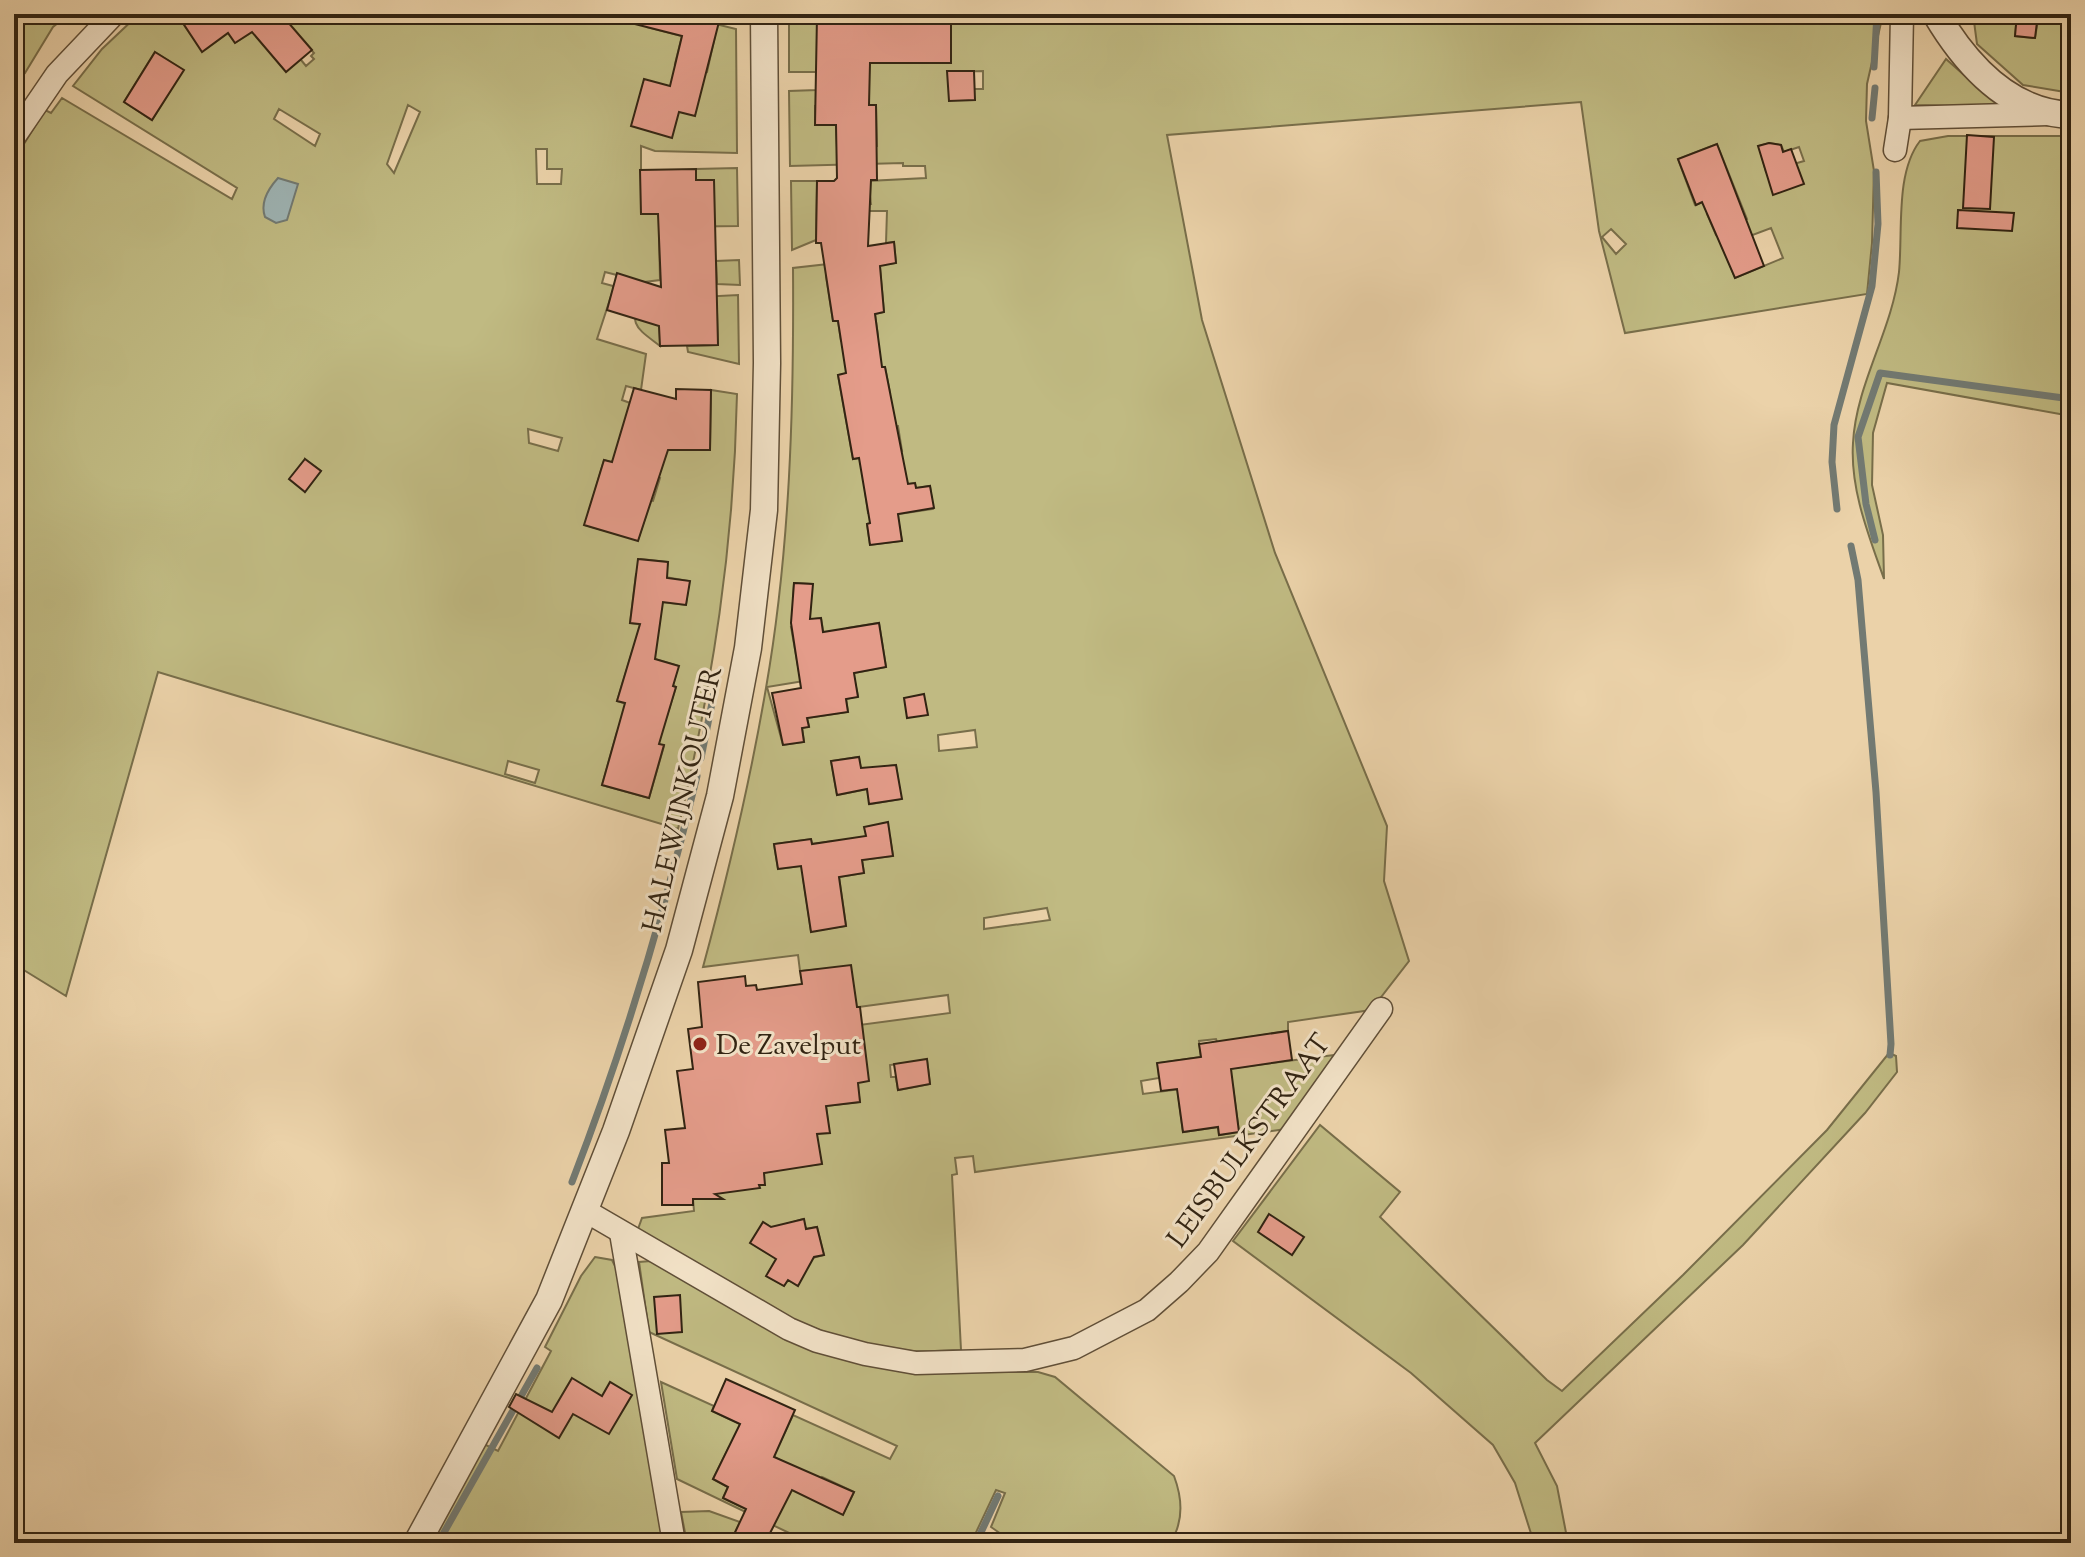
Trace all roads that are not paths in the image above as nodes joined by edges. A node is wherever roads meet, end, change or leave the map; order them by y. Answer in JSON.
{"nodes":[{"id":1,"x":114,"y":14,"type":"edge"},
{"id":2,"x":764,"y":14,"type":"edge"},
{"id":3,"x":1902,"y":14,"type":"edge"},
{"id":4,"x":1936,"y":14,"type":"edge"},
{"id":5,"x":2062,"y":115,"type":"edge"},
{"id":6,"x":1900,"y":118,"type":"junction"},
{"id":7,"x":14,"y":137,"type":"edge"},
{"id":8,"x":1895,"y":150,"type":"dead end"},
{"id":9,"x":1381,"y":1009,"type":"dead end"},
{"id":10,"x":584,"y":1210,"type":"junction"},
{"id":11,"x":621,"y":1233,"type":"junction"},
{"id":12,"x":417,"y":1543,"type":"edge"},
{"id":13,"x":674,"y":1543,"type":"edge"}],
"edges":[{"from":1,"to":7,"type":"street"},
{"from":2,"to":10,"type":"street","name":"HALEWIJNKOUTER"},
{"from":3,"to":6,"type":"street"},
{"from":4,"to":5,"type":"street"},
{"from":5,"to":6,"type":"street"},
{"from":6,"to":8,"type":"street"},
{"from":9,"to":11,"type":"street","name":"LEISBULKSTRAAT"},
{"from":10,"to":11,"type":"street","name":"LEISBULKSTRAAT"},
{"from":10,"to":12,"type":"street","name":"HALEWIJNKOUTER"},
{"from":11,"to":13,"type":"street"}]}
